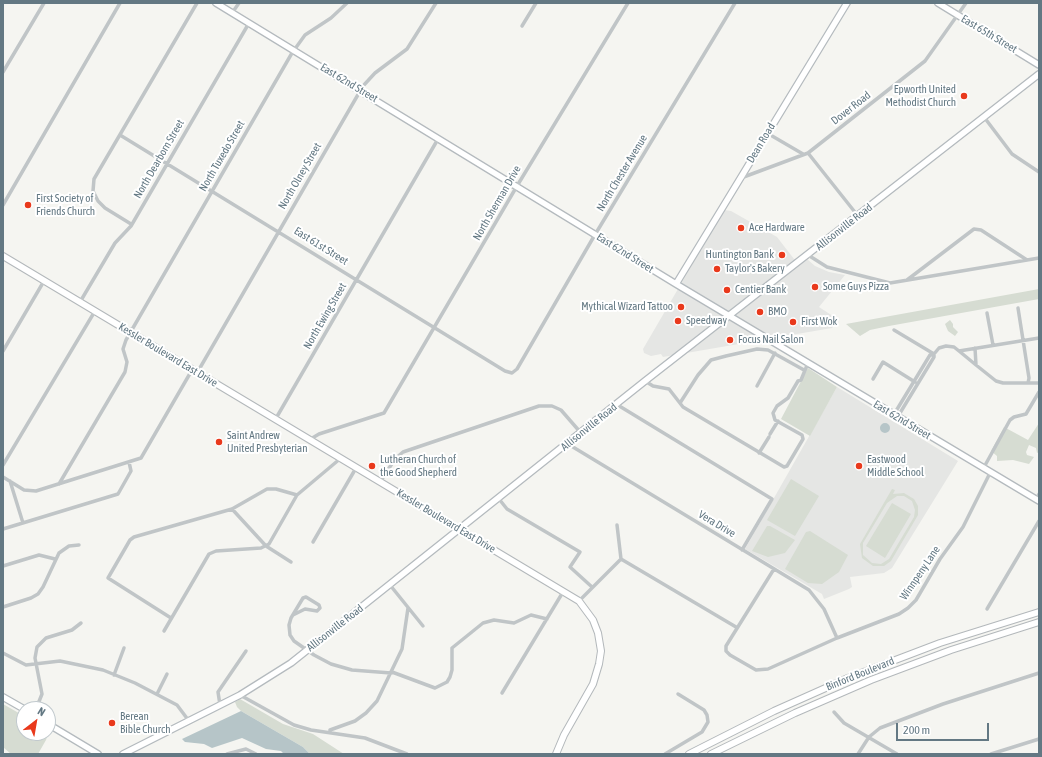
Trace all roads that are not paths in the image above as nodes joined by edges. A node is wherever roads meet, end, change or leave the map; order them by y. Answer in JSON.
{"nodes":[{"id":1,"x":44,"y":3,"type":"edge"},
{"id":2,"x":120,"y":3,"type":"edge"},
{"id":3,"x":197,"y":3,"type":"edge"},
{"id":4,"x":216,"y":3,"type":"edge"},
{"id":5,"x":239,"y":3,"type":"edge"},
{"id":6,"x":347,"y":3,"type":"edge"},
{"id":7,"x":436,"y":3,"type":"edge"},
{"id":8,"x":536,"y":3,"type":"edge"},
{"id":9,"x":628,"y":3,"type":"edge"},
{"id":10,"x":735,"y":3,"type":"edge"},
{"id":11,"x":847,"y":3,"type":"edge"},
{"id":12,"x":938,"y":3,"type":"edge"},
{"id":13,"x":966,"y":3,"type":"edge"},
{"id":14,"x":232,"y":13,"type":"junction"},
{"id":15,"x":957,"y":15,"type":"junction"},
{"id":16,"x":249,"y":23,"type":"junction"},
{"id":17,"x":522,"y":26,"type":"dead end"},
{"id":18,"x":294,"y":50,"type":"junction"},
{"id":19,"x":1039,"y":65,"type":"edge"},
{"id":20,"x":3,"y":72,"type":"edge"},
{"id":21,"x":1039,"y":74,"type":"edge"},
{"id":22,"x":361,"y":90,"type":"junction"},
{"id":23,"x":984,"y":117,"type":"junction"},
{"id":24,"x":767,"y":133,"type":"junction"},
{"id":25,"x":120,"y":135,"type":"junction"},
{"id":26,"x":439,"y":138,"type":"junction"},
{"id":27,"x":808,"y":153,"type":"junction"},
{"id":28,"x":803,"y":154,"type":"junction"},
{"id":29,"x":167,"y":163,"type":"junction"},
{"id":30,"x":1039,"y":172,"type":"edge"},
{"id":31,"x":740,"y":178,"type":"junction"},
{"id":32,"x":517,"y":186,"type":"junction"},
{"id":33,"x":212,"y":192,"type":"junction"},
{"id":34,"x":3,"y":205,"type":"edge"},
{"id":35,"x":858,"y":216,"type":"junction"},
{"id":36,"x":131,"y":224,"type":"junction"},
{"id":37,"x":279,"y":231,"type":"junction"},
{"id":38,"x":595,"y":234,"type":"junction"},
{"id":39,"x":808,"y":255,"type":"junction"},
{"id":40,"x":3,"y":256,"type":"edge"},
{"id":41,"x":1039,"y":258,"type":"edge"},
{"id":42,"x":1027,"y":260,"type":"junction"},
{"id":43,"x":357,"y":279,"type":"junction"},
{"id":44,"x":44,"y":281,"type":"junction"},
{"id":45,"x":906,"y":281,"type":"junction"},
{"id":46,"x":676,"y":284,"type":"junction"},
{"id":47,"x":80,"y":302,"type":"junction"},
{"id":48,"x":1018,"y":308,"type":"dead end"},
{"id":49,"x":95,"y":311,"type":"junction"},
{"id":50,"x":987,"y":314,"type":"dead end"},
{"id":51,"x":729,"y":315,"type":"junction"},
{"id":52,"x":435,"y":327,"type":"junction"},
{"id":53,"x":894,"y":330,"type":"dead end"},
{"id":54,"x":130,"y":333,"type":"junction"},
{"id":55,"x":1039,"y":338,"type":"edge"},
{"id":56,"x":1023,"y":340,"type":"junction"},
{"id":57,"x":993,"y":345,"type":"junction"},
{"id":58,"x":975,"y":348,"type":"junction"},
{"id":59,"x":3,"y":351,"type":"edge"},
{"id":60,"x":959,"y":351,"type":"junction"},
{"id":61,"x":775,"y":353,"type":"junction"},
{"id":62,"x":934,"y":354,"type":"junction"},
{"id":63,"x":808,"y":363,"type":"junction"},
{"id":64,"x":976,"y":365,"type":"junction"},
{"id":65,"x":804,"y":370,"type":"junction"},
{"id":66,"x":195,"y":371,"type":"junction"},
{"id":67,"x":512,"y":373,"type":"joint"},
{"id":68,"x":873,"y":379,"type":"dead end"},
{"id":69,"x":645,"y":381,"type":"junction"},
{"id":70,"x":916,"y":382,"type":"junction"},
{"id":71,"x":1028,"y":383,"type":"junction"},
{"id":72,"x":1039,"y":383,"type":"edge"},
{"id":73,"x":757,"y":386,"type":"dead end"},
{"id":74,"x":1039,"y":392,"type":"edge"},
{"id":75,"x":680,"y":403,"type":"junction"},
{"id":76,"x":616,"y":404,"type":"junction"},
{"id":77,"x":895,"y":416,"type":"junction"},
{"id":78,"x":275,"y":420,"type":"junction"},
{"id":79,"x":778,"y":421,"type":"junction"},
{"id":80,"x":581,"y":433,"type":"junction"},
{"id":81,"x":309,"y":440,"type":"junction"},
{"id":82,"x":568,"y":444,"type":"junction"},
{"id":83,"x":759,"y":453,"type":"junction"},
{"id":84,"x":341,"y":458,"type":"junction"},
{"id":85,"x":129,"y":462,"type":"junction"},
{"id":86,"x":3,"y":465,"type":"edge"},
{"id":87,"x":356,"y":468,"type":"junction"},
{"id":88,"x":983,"y":469,"type":"junction"},
{"id":89,"x":990,"y":473,"type":"junction"},
{"id":90,"x":3,"y":477,"type":"edge"},
{"id":91,"x":10,"y":481,"type":"junction"},
{"id":92,"x":380,"y":482,"type":"junction"},
{"id":93,"x":59,"y":484,"type":"junction"},
{"id":94,"x":297,"y":495,"type":"junction"},
{"id":95,"x":1038,"y":498,"type":"edge"},
{"id":96,"x":498,"y":499,"type":"junction"},
{"id":97,"x":232,"y":509,"type":"junction"},
{"id":98,"x":1039,"y":521,"type":"edge"},
{"id":99,"x":23,"y":523,"type":"junction"},
{"id":100,"x":617,"y":525,"type":"dead end"},
{"id":101,"x":3,"y":529,"type":"edge"},
{"id":102,"x":460,"y":530,"type":"junction"},
{"id":103,"x":313,"y":542,"type":"dead end"},
{"id":104,"x":79,"y":546,"type":"dead end"},
{"id":105,"x":266,"y":546,"type":"junction"},
{"id":106,"x":742,"y":550,"type":"junction"},
{"id":107,"x":55,"y":559,"type":"junction"},
{"id":108,"x":621,"y":559,"type":"junction"},
{"id":109,"x":291,"y":562,"type":"dead end"},
{"id":110,"x":3,"y":566,"type":"edge"},
{"id":111,"x":774,"y":569,"type":"junction"},
{"id":112,"x":390,"y":585,"type":"junction"},
{"id":113,"x":592,"y":587,"type":"junction"},
{"id":114,"x":563,"y":592,"type":"junction"},
{"id":115,"x":578,"y":602,"type":"junction"},
{"id":116,"x":3,"y":607,"type":"edge"},
{"id":117,"x":408,"y":608,"type":"junction"},
{"id":118,"x":987,"y":609,"type":"dead end"},
{"id":119,"x":1039,"y":612,"type":"edge"},
{"id":120,"x":293,"y":615,"type":"junction"},
{"id":121,"x":172,"y":618,"type":"junction"},
{"id":122,"x":547,"y":619,"type":"junction"},
{"id":123,"x":1039,"y":622,"type":"edge"},
{"id":124,"x":81,"y":623,"type":"dead end"},
{"id":125,"x":424,"y":626,"type":"dead end"},
{"id":126,"x":736,"y":627,"type":"junction"},
{"id":127,"x":164,"y":631,"type":"dead end"},
{"id":128,"x":836,"y":638,"type":"junction"},
{"id":129,"x":124,"y":648,"type":"dead end"},
{"id":130,"x":246,"y":651,"type":"dead end"},
{"id":131,"x":306,"y":651,"type":"junction"},
{"id":132,"x":3,"y":653,"type":"edge"},
{"id":133,"x":36,"y":665,"type":"junction"},
{"id":134,"x":392,"y":673,"type":"junction"},
{"id":135,"x":1039,"y":673,"type":"edge"},
{"id":136,"x":167,"y":674,"type":"dead end"},
{"id":137,"x":114,"y":675,"type":"junction"},
{"id":138,"x":502,"y":693,"type":"dead end"},
{"id":139,"x":157,"y":694,"type":"junction"},
{"id":140,"x":678,"y":694,"type":"dead end"},
{"id":141,"x":240,"y":695,"type":"junction"},
{"id":142,"x":3,"y":697,"type":"edge"},
{"id":143,"x":39,"y":701,"type":"edge"},
{"id":144,"x":16,"y":704,"type":"edge"},
{"id":145,"x":220,"y":705,"type":"junction"},
{"id":146,"x":834,"y":712,"type":"dead end"},
{"id":147,"x":189,"y":721,"type":"junction"},
{"id":148,"x":56,"y":729,"type":"edge"},
{"id":149,"x":327,"y":731,"type":"junction"},
{"id":150,"x":868,"y":737,"type":"junction"},
{"id":151,"x":1039,"y":739,"type":"edge"},
{"id":152,"x":98,"y":754,"type":"edge"},
{"id":153,"x":123,"y":754,"type":"edge"},
{"id":154,"x":227,"y":754,"type":"edge"},
{"id":155,"x":256,"y":754,"type":"edge"},
{"id":156,"x":406,"y":754,"type":"edge"},
{"id":157,"x":556,"y":754,"type":"edge"},
{"id":158,"x":665,"y":754,"type":"edge"},
{"id":159,"x":689,"y":754,"type":"edge"},
{"id":160,"x":711,"y":754,"type":"edge"},
{"id":161,"x":858,"y":754,"type":"edge"},
{"id":162,"x":897,"y":754,"type":"edge"},
{"id":163,"x":991,"y":754,"type":"edge"}],
"edges":[{"from":1,"to":20,"type":"street"},
{"from":2,"to":34,"type":"street"},
{"from":3,"to":25,"type":"street"},
{"from":4,"to":14,"type":"street","name":"East 62nd Street"},
{"from":5,"to":14,"type":"street"},
{"from":6,"to":18,"type":"street","name":"North Tuxedo Street"},
{"from":7,"to":22,"type":"street","name":"North Olney Street"},
{"from":8,"to":17,"type":"street"},
{"from":9,"to":32,"type":"street","name":"North Sherman Drive"},
{"from":10,"to":38,"type":"street","name":"North Chester Avenue"},
{"from":11,"to":24,"type":"street","name":"Dean Road"},
{"from":12,"to":15,"type":"street","name":"East 65th Street"},
{"from":13,"to":15,"type":"street","name":"Dover Road"},
{"from":14,"to":16,"type":"street","name":"East 62nd Street"},
{"from":15,"to":19,"type":"street","name":"East 65th Street"},
{"from":15,"to":27,"type":"street","name":"Dover Road"},
{"from":16,"to":18,"type":"street","name":"East 62nd Street"},
{"from":16,"to":29,"type":"street","name":"North Dearborn Street"},
{"from":18,"to":22,"type":"street","name":"East 62nd Street"},
{"from":18,"to":33,"type":"street","name":"North Tuxedo Street"},
{"from":21,"to":23,"type":"street","name":"Allisonville Road"},
{"from":22,"to":26,"type":"street","name":"East 62nd Street"},
{"from":22,"to":37,"type":"street","name":"North Olney Street"},
{"from":23,"to":30,"type":"street"},
{"from":23,"to":35,"type":"street","name":"Allisonville Road"},
{"from":24,"to":28,"type":"street"},
{"from":24,"to":31,"type":"street","name":"Dean Road"},
{"from":25,"to":29,"type":"street","name":"East 61st Street"},
{"from":25,"to":36,"type":"street"},
{"from":26,"to":32,"type":"street","name":"East 62nd Street"},
{"from":26,"to":43,"type":"street","name":"North Ewing Street"},
{"from":27,"to":28,"type":"street","name":"Dover Road"},
{"from":27,"to":35,"type":"street"},
{"from":28,"to":31,"type":"street","name":"Dover Road"},
{"from":29,"to":33,"type":"street","name":"East 61st Street"},
{"from":29,"to":36,"type":"street","name":"North Dearborn Street"},
{"from":31,"to":46,"type":"street","name":"Dean Road"},
{"from":32,"to":38,"type":"street","name":"East 62nd Street"},
{"from":32,"to":52,"type":"street","name":"North Sherman Drive"},
{"from":33,"to":37,"type":"street","name":"East 61st Street"},
{"from":33,"to":54,"type":"street","name":"North Tuxedo Street"},
{"from":35,"to":39,"type":"street","name":"Allisonville Road"},
{"from":36,"to":47,"type":"street","name":"North Dearborn Street"},
{"from":37,"to":43,"type":"street","name":"East 61st Street"},
{"from":37,"to":66,"type":"street","name":"North Olney Street"},
{"from":38,"to":46,"type":"street","name":"East 62nd Street"},
{"from":38,"to":67,"type":"street","name":"North Chester Avenue"},
{"from":39,"to":45,"type":"street"},
{"from":39,"to":51,"type":"street","name":"Allisonville Road"},
{"from":40,"to":44,"type":"main road","name":"Kessler Boulevard East Drive"},
{"from":41,"to":42,"type":"street"},
{"from":42,"to":45,"type":"street"},
{"from":42,"to":45,"type":"street"},
{"from":43,"to":52,"type":"street","name":"East 61st Street"},
{"from":43,"to":78,"type":"street","name":"North Ewing Street"},
{"from":44,"to":47,"type":"main road","name":"Kessler Boulevard East Drive"},
{"from":44,"to":59,"type":"street"},
{"from":46,"to":51,"type":"street","name":"East 62nd Street"},
{"from":47,"to":49,"type":"main road","name":"Kessler Boulevard East Drive"},
{"from":48,"to":56,"type":"street"},
{"from":49,"to":54,"type":"main road","name":"Kessler Boulevard East Drive"},
{"from":49,"to":86,"type":"street"},
{"from":50,"to":57,"type":"street"},
{"from":51,"to":63,"type":"street","name":"East 62nd Street"},
{"from":51,"to":69,"type":"street","name":"Allisonville Road"},
{"from":52,"to":67,"type":"street","name":"East 61st Street"},
{"from":52,"to":81,"type":"street","name":"North Sherman Drive"},
{"from":53,"to":62,"type":"street"},
{"from":54,"to":66,"type":"main road","name":"Kessler Boulevard East Drive"},
{"from":54,"to":93,"type":"street","name":"North Tuxedo Street"},
{"from":55,"to":56,"type":"street"},
{"from":56,"to":57,"type":"street"},
{"from":56,"to":71,"type":"street"},
{"from":57,"to":58,"type":"street"},
{"from":58,"to":60,"type":"street"},
{"from":58,"to":64,"type":"street"},
{"from":60,"to":62,"type":"street"},
{"from":60,"to":64,"type":"street"},
{"from":61,"to":65,"type":"street"},
{"from":61,"to":73,"type":"street"},
{"from":61,"to":75,"type":"street"},
{"from":62,"to":70,"type":"street"},
{"from":63,"to":65,"type":"street"},
{"from":63,"to":77,"type":"street","name":"East 62nd Street"},
{"from":64,"to":71,"type":"street"},
{"from":65,"to":79,"type":"street"},
{"from":66,"to":78,"type":"main road","name":"Kessler Boulevard East Drive"},
{"from":66,"to":85,"type":"street","name":"North Olney Street"},
{"from":68,"to":70,"type":"street"},
{"from":69,"to":75,"type":"street"},
{"from":69,"to":76,"type":"street","name":"Allisonville Road"},
{"from":70,"to":77,"type":"street"},
{"from":71,"to":72,"type":"street"},
{"from":74,"to":88,"type":"street"},
{"from":75,"to":83,"type":"street"},
{"from":76,"to":80,"type":"street","name":"Allisonville Road"},
{"from":76,"to":106,"type":"street"},
{"from":77,"to":88,"type":"street","name":"East 62nd Street"},
{"from":78,"to":81,"type":"main road","name":"Kessler Boulevard East Drive"},
{"from":79,"to":83,"type":"street"},
{"from":79,"to":83,"type":"street"},
{"from":80,"to":82,"type":"street","name":"Allisonville Road"},
{"from":80,"to":92,"type":"street"},
{"from":81,"to":84,"type":"main road","name":"Kessler Boulevard East Drive"},
{"from":82,"to":96,"type":"street","name":"Allisonville Road"},
{"from":82,"to":106,"type":"street","name":"Vera Drive"},
{"from":84,"to":87,"type":"main road","name":"Kessler Boulevard East Drive"},
{"from":84,"to":94,"type":"street"},
{"from":85,"to":93,"type":"street","name":"North Olney Street"},
{"from":85,"to":99,"type":"street"},
{"from":87,"to":92,"type":"main road","name":"Kessler Boulevard East Drive"},
{"from":87,"to":103,"type":"street"},
{"from":88,"to":89,"type":"street","name":"East 62nd Street"},
{"from":89,"to":95,"type":"street","name":"East 62nd Street"},
{"from":89,"to":128,"type":"street","name":"Winnpeny Lane"},
{"from":90,"to":91,"type":"street"},
{"from":91,"to":93,"type":"street","name":"North Olney Street"},
{"from":91,"to":99,"type":"street"},
{"from":92,"to":102,"type":"main road","name":"Kessler Boulevard East Drive"},
{"from":94,"to":97,"type":"street"},
{"from":94,"to":105,"type":"street"},
{"from":96,"to":102,"type":"street","name":"Allisonville Road"},
{"from":96,"to":113,"type":"street"},
{"from":97,"to":105,"type":"street"},
{"from":97,"to":121,"type":"street"},
{"from":98,"to":118,"type":"street"},
{"from":99,"to":101,"type":"street"},
{"from":100,"to":108,"type":"street"},
{"from":102,"to":112,"type":"street","name":"Allisonville Road"},
{"from":102,"to":114,"type":"main road","name":"Kessler Boulevard East Drive"},
{"from":104,"to":107,"type":"street"},
{"from":105,"to":109,"type":"street"},
{"from":105,"to":121,"type":"street"},
{"from":106,"to":111,"type":"street","name":"Vera Drive"},
{"from":107,"to":110,"type":"street"},
{"from":107,"to":116,"type":"street"},
{"from":108,"to":113,"type":"street"},
{"from":108,"to":126,"type":"street"},
{"from":111,"to":126,"type":"street"},
{"from":111,"to":128,"type":"street","name":"Vera Drive"},
{"from":112,"to":117,"type":"street"},
{"from":112,"to":131,"type":"street","name":"Allisonville Road"},
{"from":113,"to":115,"type":"street"},
{"from":114,"to":115,"type":"main road","name":"Kessler Boulevard East Drive"},
{"from":114,"to":122,"type":"street"},
{"from":115,"to":157,"type":"main road","name":"Kessler Boulevard East Drive"},
{"from":117,"to":125,"type":"street"},
{"from":117,"to":134,"type":"street"},
{"from":119,"to":159,"type":"main road","name":"Binford Boulevard"},
{"from":120,"to":120,"type":"street"},
{"from":120,"to":131,"type":"street"},
{"from":121,"to":127,"type":"street"},
{"from":122,"to":134,"type":"street"},
{"from":122,"to":138,"type":"street"},
{"from":123,"to":160,"type":"main road","name":"Binford Boulevard"},
{"from":124,"to":133,"type":"street"},
{"from":126,"to":128,"type":"street","name":"Winnpeny Lane"},
{"from":129,"to":137,"type":"street"},
{"from":130,"to":145,"type":"street"},
{"from":131,"to":134,"type":"street"},
{"from":131,"to":141,"type":"street","name":"Allisonville Road"},
{"from":132,"to":133,"type":"street"},
{"from":133,"to":137,"type":"street"},
{"from":133,"to":143,"type":"street"},
{"from":134,"to":149,"type":"street"},
{"from":135,"to":150,"type":"street"},
{"from":136,"to":139,"type":"street"},
{"from":137,"to":139,"type":"street"},
{"from":139,"to":147,"type":"street"},
{"from":140,"to":158,"type":"street"},
{"from":141,"to":145,"type":"street","name":"Allisonville Road"},
{"from":141,"to":149,"type":"street"},
{"from":142,"to":144,"type":"street"},
{"from":145,"to":147,"type":"street","name":"Allisonville Road"},
{"from":146,"to":150,"type":"street"},
{"from":147,"to":153,"type":"street","name":"Allisonville Road"},
{"from":148,"to":152,"type":"street"},
{"from":149,"to":156,"type":"street"},
{"from":150,"to":161,"type":"street"},
{"from":150,"to":162,"type":"street"},
{"from":151,"to":163,"type":"street"},
{"from":154,"to":155,"type":"street"}]}
